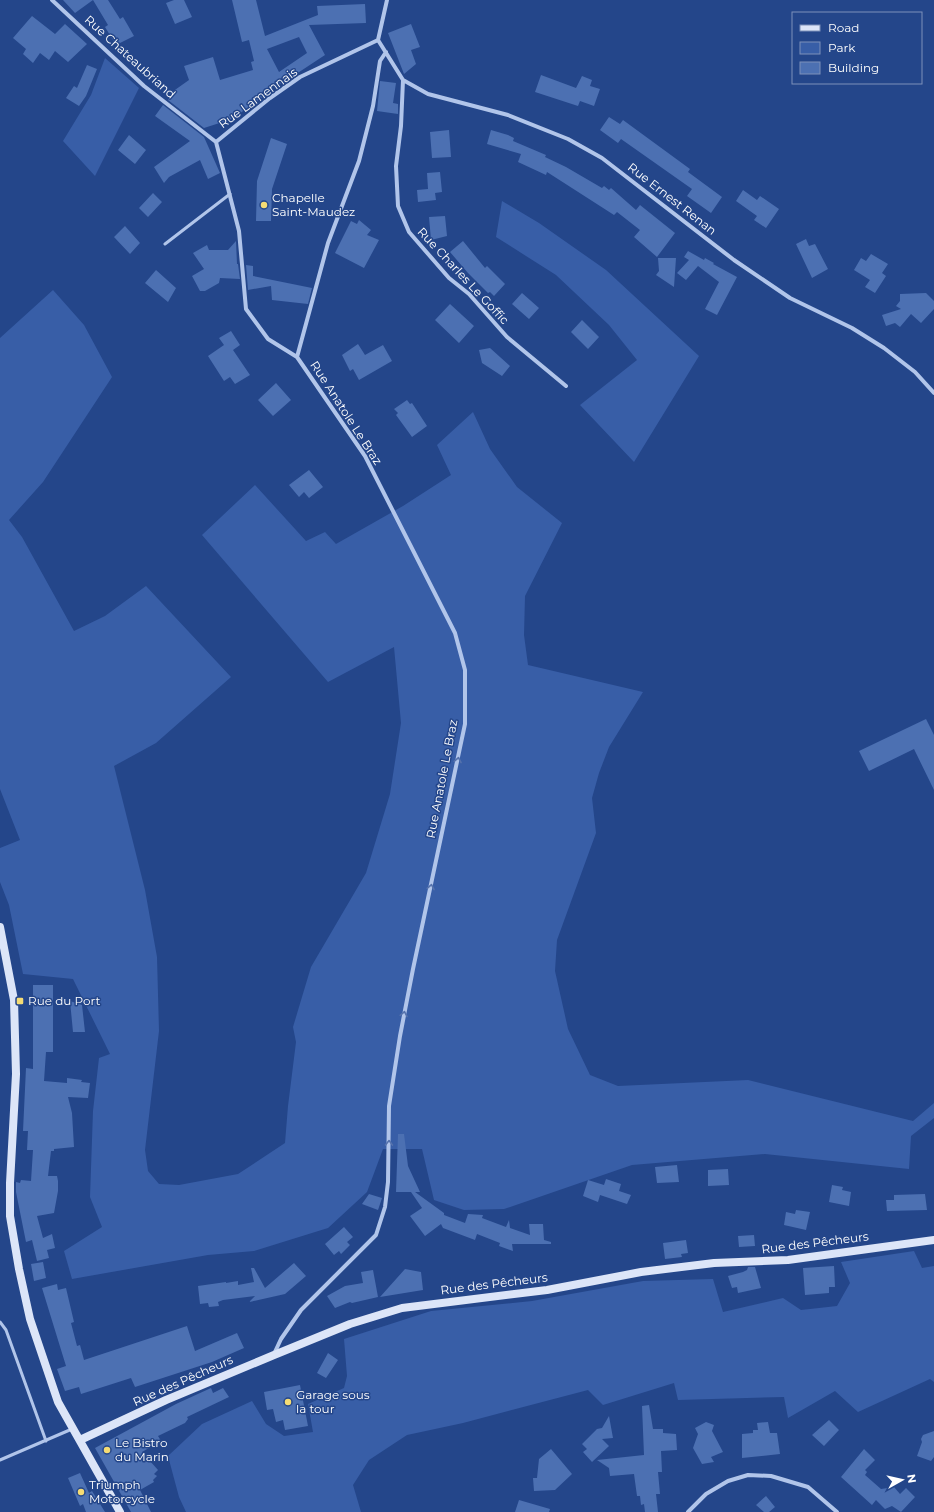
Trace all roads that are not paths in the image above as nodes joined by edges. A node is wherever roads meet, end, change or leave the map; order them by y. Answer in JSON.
{"nodes":[{"id":1,"x":52,"y":0,"type":"edge"},
{"id":2,"x":387,"y":0,"type":"edge"},
{"id":3,"x":378,"y":40,"type":"junction"},
{"id":4,"x":386,"y":52,"type":"junction"},
{"id":5,"x":403,"y":80,"type":"junction"},
{"id":6,"x":216,"y":142,"type":"junction"},
{"id":7,"x":230,"y":194,"type":"junction"},
{"id":8,"x":165,"y":244,"type":"dead end"},
{"id":9,"x":297,"y":356,"type":"junction"},
{"id":10,"x":566,"y":386,"type":"dead end"},
{"id":11,"x":934,"y":392,"type":"edge"},
{"id":12,"x":0,"y":927,"type":"edge"},
{"id":13,"x":934,"y":1240,"type":"edge"},
{"id":14,"x":0,"y":1322,"type":"edge"},
{"id":15,"x":274,"y":1355,"type":"junction"},
{"id":16,"x":73,"y":1428,"type":"junction"},
{"id":17,"x":80,"y":1440,"type":"junction"},
{"id":18,"x":46,"y":1441,"type":"junction"},
{"id":19,"x":0,"y":1460,"type":"edge"},
{"id":20,"x":120,"y":1512,"type":"edge"},
{"id":21,"x":688,"y":1512,"type":"edge"},
{"id":22,"x":837,"y":1512,"type":"edge"}],
"edges":[{"from":1,"to":6,"type":"street","name":"Rue Chateaubriand"},
{"from":2,"to":3,"type":"street"},
{"from":3,"to":4,"type":"street","name":"Rue Ernest Renan"},
{"from":3,"to":6,"type":"street","name":"Rue Lamennais"},
{"from":4,"to":5,"type":"street","name":"Rue Ernest Renan"},
{"from":4,"to":9,"type":"street","name":"Rue Anatole Le Braz"},
{"from":5,"to":10,"type":"street","name":"Rue Charles Le Goffic"},
{"from":5,"to":11,"type":"street","name":"Rue Ernest Renan"},
{"from":6,"to":7,"type":"street"},
{"from":7,"to":8,"type":"lane"},
{"from":7,"to":9,"type":"street"},
{"from":15,"to":9,"type":"street","name":"Rue Anatole Le Braz","one_way":true},
{"from":12,"to":16,"type":"street"},
{"from":13,"to":15,"type":"street","name":"Rue des Pêcheurs"},
{"from":14,"to":18,"type":"lane"},
{"from":15,"to":17,"type":"street","name":"Rue des Pêcheurs"},
{"from":16,"to":17,"type":"street"},
{"from":16,"to":18,"type":"lane"},
{"from":17,"to":20,"type":"street"},
{"from":18,"to":19,"type":"lane"},
{"from":21,"to":22,"type":"street"}]}
